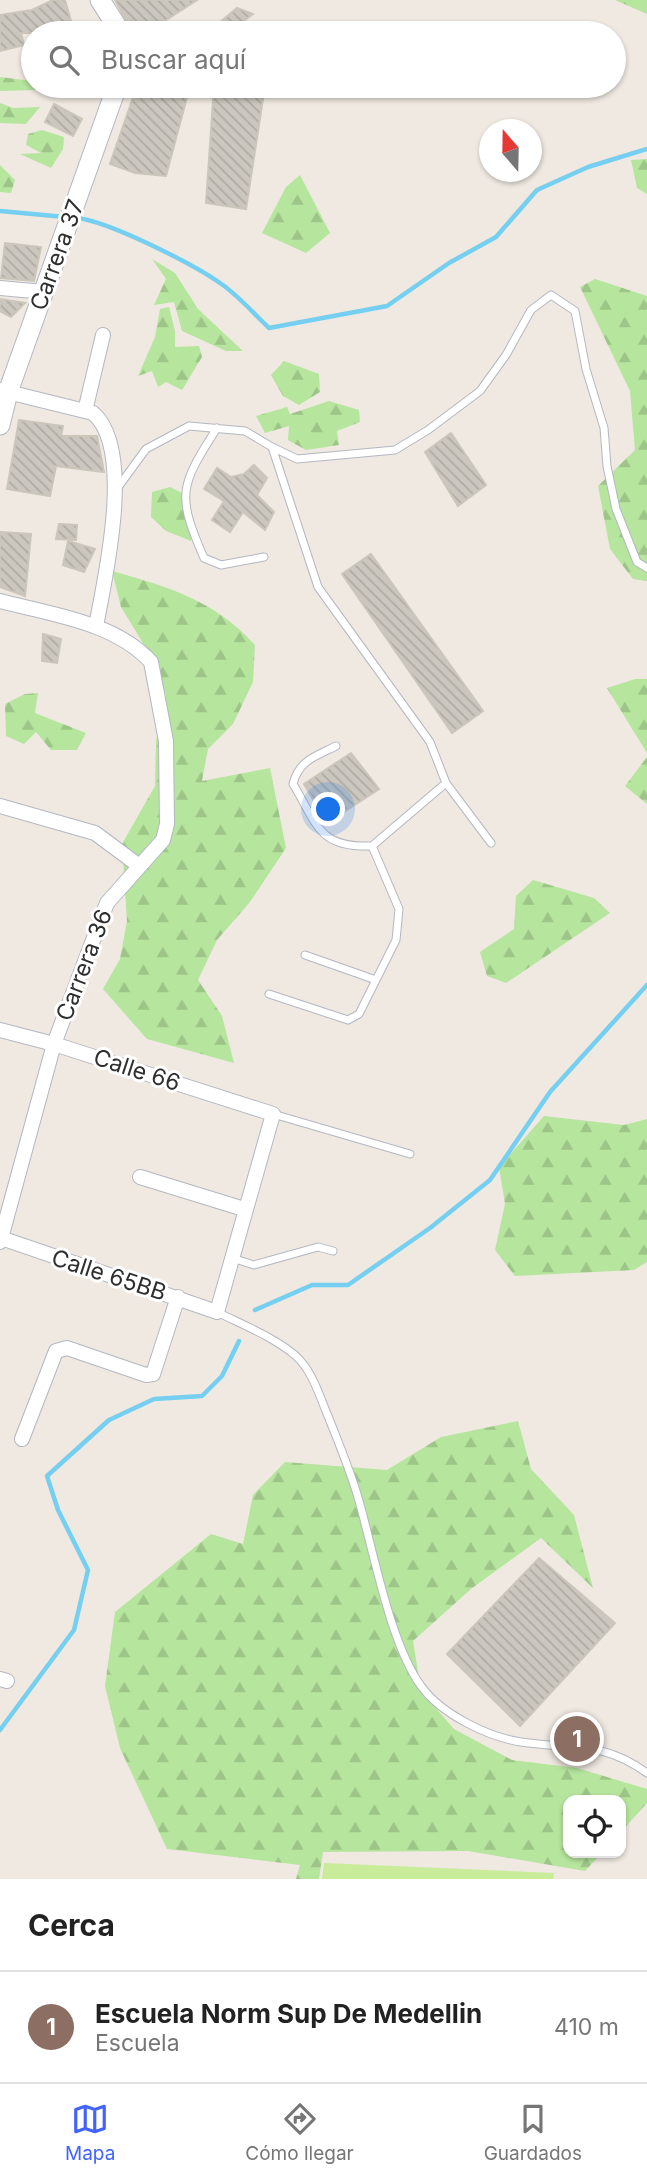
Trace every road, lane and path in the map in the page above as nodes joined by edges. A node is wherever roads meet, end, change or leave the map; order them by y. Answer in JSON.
{"nodes":[{"id":1,"x":100,"y":0,"type":"edge"},
{"id":2,"x":113,"y":21,"type":"edge"},
{"id":3,"x":113,"y":98,"type":"edge"},
{"id":4,"x":0,"y":288,"type":"edge"},
{"id":5,"x":44,"y":292,"type":"junction"},
{"id":6,"x":103,"y":335,"type":"dead end"},
{"id":7,"x":4,"y":391,"type":"edge"},
{"id":8,"x":85,"y":411,"type":"junction"},
{"id":9,"x":0,"y":425,"type":"edge"},
{"id":10,"x":217,"y":428,"type":"junction"},
{"id":11,"x":272,"y":447,"type":"junction"},
{"id":12,"x":116,"y":491,"type":"junction"},
{"id":13,"x":264,"y":558,"type":"dead end"},
{"id":14,"x":647,"y":568,"type":"edge"},
{"id":15,"x":0,"y":601,"type":"edge"},
{"id":16,"x":96,"y":626,"type":"junction"},
{"id":17,"x":336,"y":746,"type":"dead end"},
{"id":18,"x":446,"y":783,"type":"junction"},
{"id":19,"x":0,"y":806,"type":"edge"},
{"id":20,"x":491,"y":843,"type":"dead end"},
{"id":21,"x":372,"y":846,"type":"junction"},
{"id":22,"x":138,"y":865,"type":"junction"},
{"id":23,"x":305,"y":955,"type":"dead end"},
{"id":24,"x":376,"y":981,"type":"junction"},
{"id":25,"x":269,"y":994,"type":"dead end"},
{"id":26,"x":0,"y":1030,"type":"edge"},
{"id":27,"x":54,"y":1044,"type":"junction"},
{"id":28,"x":273,"y":1114,"type":"junction"},
{"id":29,"x":410,"y":1154,"type":"dead end"},
{"id":30,"x":140,"y":1177,"type":"dead end"},
{"id":31,"x":244,"y":1209,"type":"junction"},
{"id":32,"x":0,"y":1240,"type":"edge"},
{"id":33,"x":333,"y":1251,"type":"dead end"},
{"id":34,"x":231,"y":1258,"type":"junction"},
{"id":35,"x":178,"y":1297,"type":"junction"},
{"id":36,"x":217,"y":1312,"type":"junction"},
{"id":37,"x":22,"y":1438,"type":"dead end"},
{"id":38,"x":647,"y":1773,"type":"edge"}],
"edges":[{"from":1,"to":2,"type":"street"},
{"from":3,"to":5,"type":"street","name":"Carrera 37"},
{"from":4,"to":5,"type":"street"},
{"from":5,"to":7,"type":"street","name":"Carrera 37"},
{"from":6,"to":8,"type":"street"},
{"from":7,"to":8,"type":"street"},
{"from":7,"to":9,"type":"street","name":"Carrera 37"},
{"from":8,"to":12,"type":"street"},
{"from":10,"to":11,"type":"lane"},
{"from":10,"to":12,"type":"lane"},
{"from":10,"to":13,"type":"lane"},
{"from":11,"to":14,"type":"lane"},
{"from":11,"to":18,"type":"lane"},
{"from":12,"to":16,"type":"street"},
{"from":15,"to":16,"type":"street"},
{"from":16,"to":22,"type":"street","name":"Carrera 36"},
{"from":17,"to":21,"type":"lane"},
{"from":18,"to":20,"type":"lane"},
{"from":18,"to":21,"type":"lane"},
{"from":19,"to":22,"type":"street"},
{"from":21,"to":24,"type":"lane"},
{"from":22,"to":27,"type":"street","name":"Carrera 36"},
{"from":23,"to":24,"type":"lane"},
{"from":24,"to":25,"type":"lane"},
{"from":26,"to":27,"type":"street","name":"Calle 66"},
{"from":27,"to":28,"type":"street","name":"Calle 66"},
{"from":27,"to":32,"type":"street","name":"Carrera 36"},
{"from":28,"to":29,"type":"lane"},
{"from":28,"to":31,"type":"street"},
{"from":30,"to":31,"type":"street"},
{"from":31,"to":34,"type":"street"},
{"from":32,"to":35,"type":"street","name":"Calle 65BB"},
{"from":33,"to":34,"type":"lane"},
{"from":34,"to":36,"type":"street"},
{"from":35,"to":36,"type":"street","name":"Calle 65BB"},
{"from":35,"to":37,"type":"street"},
{"from":36,"to":38,"type":"lane"}]}
